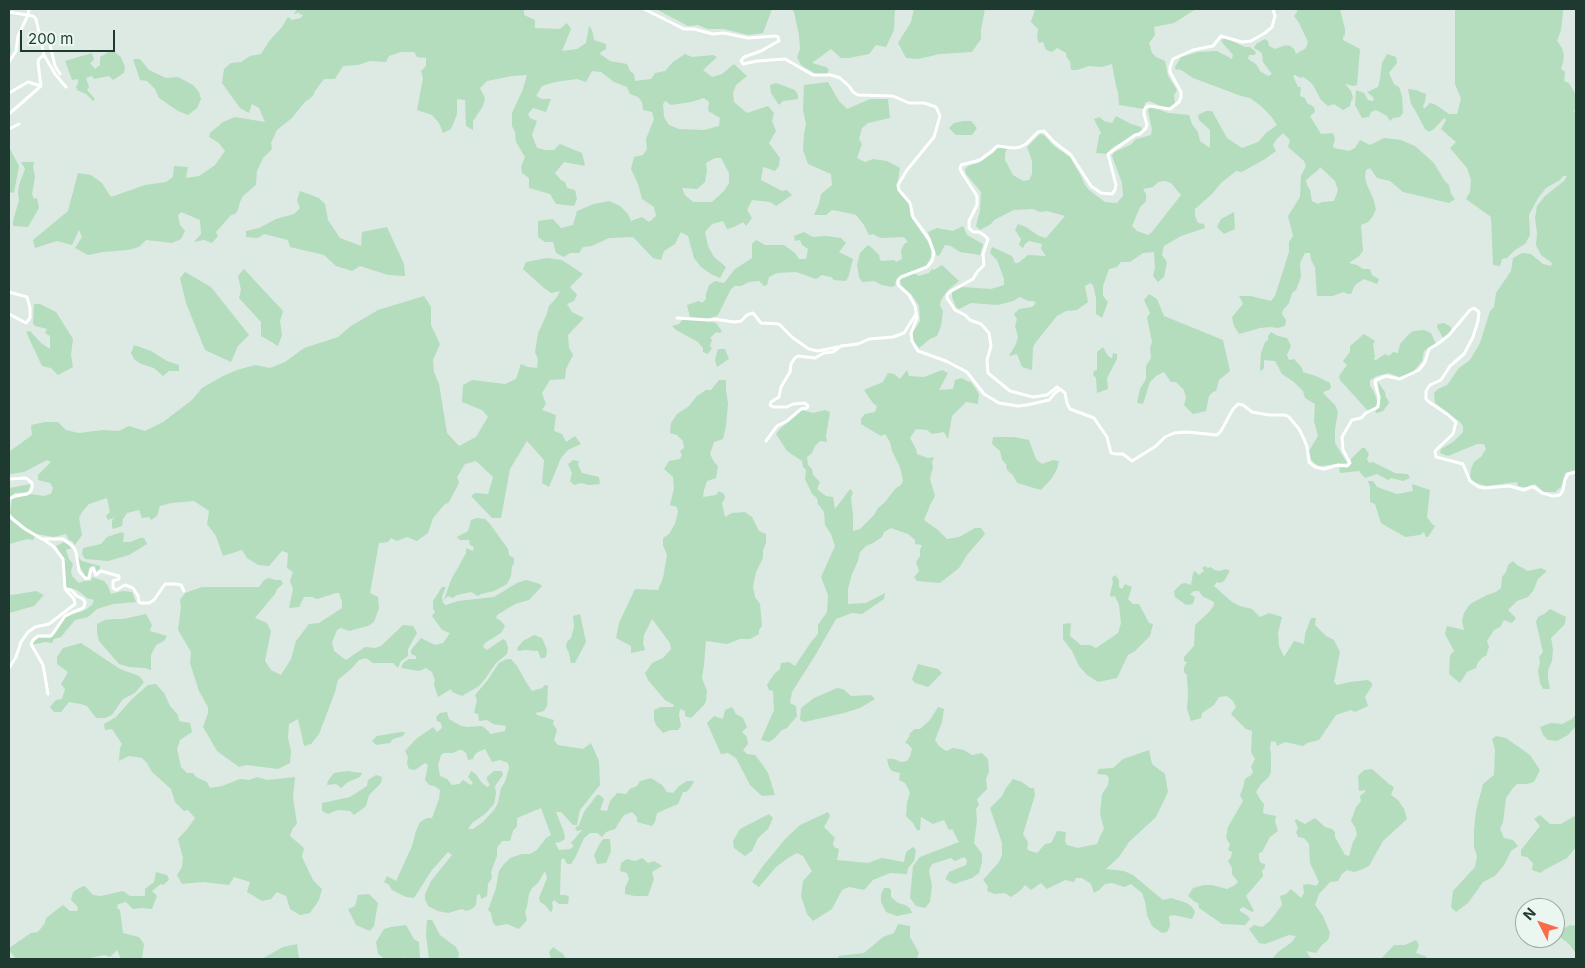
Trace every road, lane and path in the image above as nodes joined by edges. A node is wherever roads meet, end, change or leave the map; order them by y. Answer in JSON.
{"nodes":[{"id":1,"x":28,"y":9,"type":"edge"},
{"id":2,"x":644,"y":9,"type":"edge"},
{"id":3,"x":1273,"y":9,"type":"edge"},
{"id":4,"x":9,"y":12,"type":"edge"},
{"id":5,"x":28,"y":15,"type":"junction"},
{"id":6,"x":48,"y":36,"type":"dead end"},
{"id":7,"x":44,"y":55,"type":"junction"},
{"id":8,"x":9,"y":62,"type":"edge"},
{"id":9,"x":48,"y":62,"type":"junction"},
{"id":10,"x":55,"y":66,"type":"junction"},
{"id":11,"x":60,"y":74,"type":"dead end"},
{"id":12,"x":41,"y":86,"type":"junction"},
{"id":13,"x":66,"y":87,"type":"dead end"},
{"id":14,"x":9,"y":93,"type":"edge"},
{"id":15,"x":9,"y":114,"type":"edge"},
{"id":16,"x":19,"y":124,"type":"dead end"},
{"id":17,"x":9,"y":129,"type":"edge"},
{"id":18,"x":9,"y":292,"type":"edge"},
{"id":19,"x":9,"y":314,"type":"edge"},
{"id":20,"x":916,"y":314,"type":"junction"},
{"id":21,"x":677,"y":318,"type":"dead end"},
{"id":22,"x":841,"y":346,"type":"junction"},
{"id":23,"x":1060,"y":389,"type":"junction"},
{"id":24,"x":766,"y":441,"type":"dead end"},
{"id":25,"x":1576,"y":472,"type":"edge"},
{"id":26,"x":9,"y":479,"type":"edge"},
{"id":27,"x":9,"y":499,"type":"edge"},
{"id":28,"x":9,"y":516,"type":"edge"},
{"id":29,"x":42,"y":539,"type":"junction"},
{"id":30,"x":65,"y":588,"type":"junction"},
{"id":31,"x":184,"y":591,"type":"dead end"},
{"id":32,"x":9,"y":668,"type":"edge"},
{"id":33,"x":48,"y":694,"type":"dead end"}],
"edges":[{"from":1,"to":5,"type":"street"},
{"from":2,"to":20,"type":"street"},
{"from":3,"to":23,"type":"street"},
{"from":4,"to":5,"type":"street"},
{"from":5,"to":7,"type":"street"},
{"from":5,"to":8,"type":"street"},
{"from":6,"to":10,"type":"street"},
{"from":7,"to":9,"type":"street"},
{"from":7,"to":12,"type":"street"},
{"from":9,"to":10,"type":"street"},
{"from":9,"to":13,"type":"street"},
{"from":10,"to":11,"type":"street"},
{"from":12,"to":14,"type":"street"},
{"from":12,"to":15,"type":"street"},
{"from":16,"to":17,"type":"street"},
{"from":18,"to":19,"type":"street"},
{"from":20,"to":22,"type":"street"},
{"from":20,"to":23,"type":"street"},
{"from":21,"to":22,"type":"street"},
{"from":22,"to":24,"type":"street"},
{"from":23,"to":25,"type":"street"},
{"from":26,"to":27,"type":"street"},
{"from":28,"to":29,"type":"street"},
{"from":29,"to":30,"type":"street"},
{"from":29,"to":31,"type":"street"},
{"from":30,"to":32,"type":"street"},
{"from":30,"to":33,"type":"street"}]}
